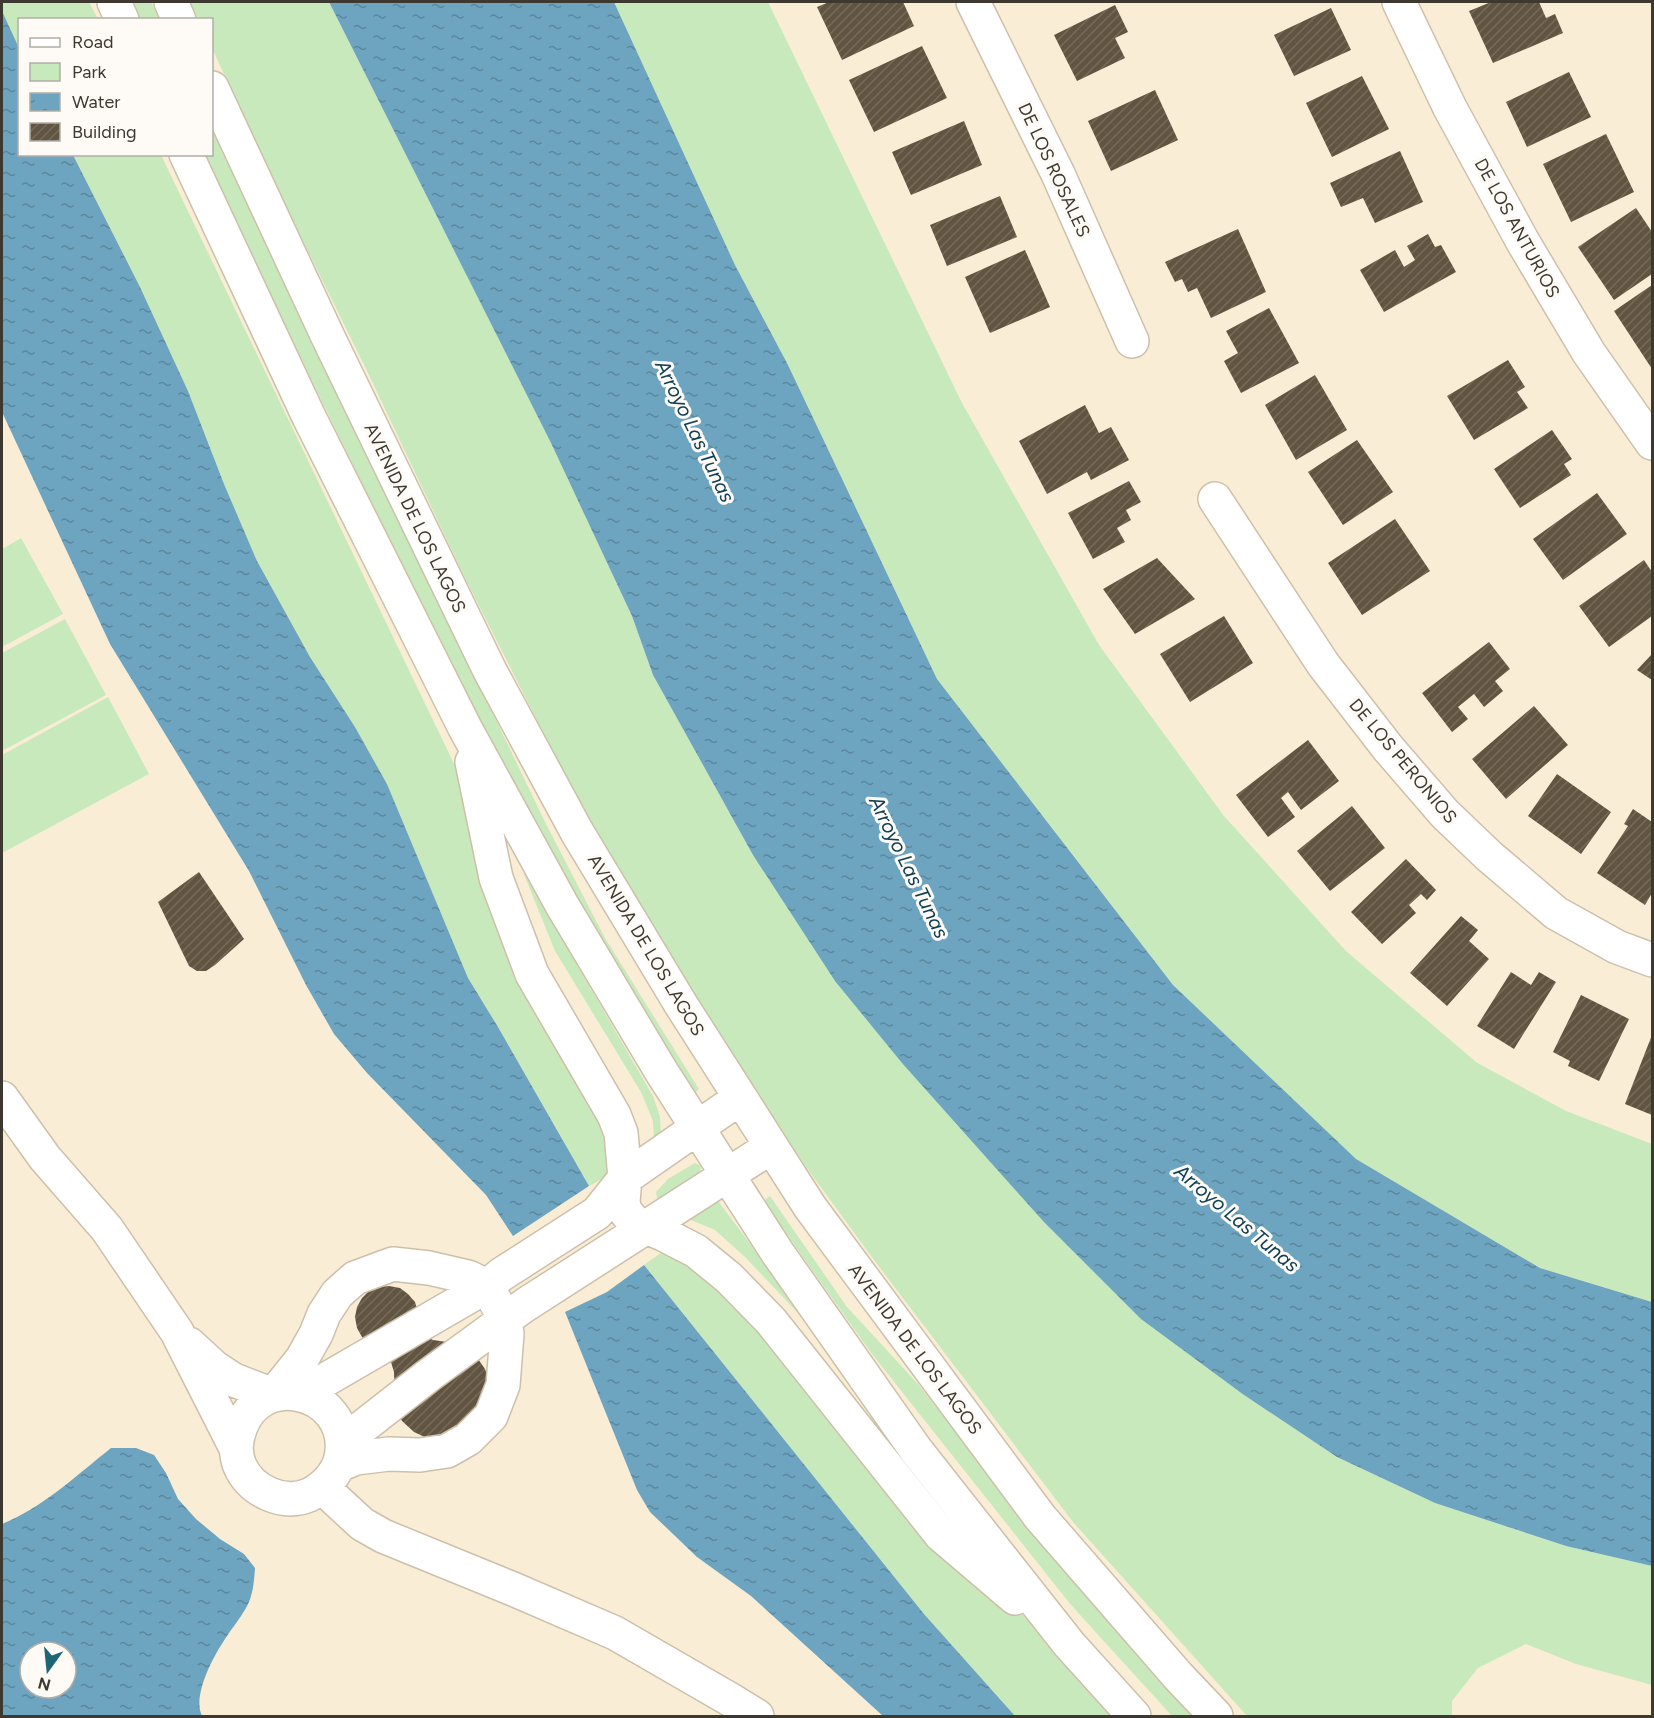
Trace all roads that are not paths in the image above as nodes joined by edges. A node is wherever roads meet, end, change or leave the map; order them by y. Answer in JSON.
{"nodes":[{"id":1,"x":114,"y":2,"type":"edge"},
{"id":2,"x":171,"y":2,"type":"edge"},
{"id":3,"x":973,"y":2,"type":"edge"},
{"id":4,"x":1399,"y":2,"type":"edge"},
{"id":5,"x":121,"y":18,"type":"edge"},
{"id":6,"x":178,"y":18,"type":"edge"},
{"id":7,"x":213,"y":90,"type":"edge"},
{"id":8,"x":187,"y":156,"type":"edge"},
{"id":9,"x":1132,"y":341,"type":"dead end"},
{"id":10,"x":1653,"y":443,"type":"edge"},
{"id":11,"x":1215,"y":499,"type":"dead end"},
{"id":12,"x":465,"y":728,"type":"junction"},
{"id":13,"x":1653,"y":960,"type":"edge"},
{"id":14,"x":2,"y":1098,"type":"edge"},
{"id":15,"x":740,"y":1098,"type":"junction"},
{"id":16,"x":697,"y":1128,"type":"junction"},
{"id":17,"x":2,"y":1137,"type":"edge"},
{"id":18,"x":771,"y":1147,"type":"junction"},
{"id":19,"x":45,"y":1158,"type":"junction"},
{"id":20,"x":728,"y":1176,"type":"junction"},
{"id":21,"x":625,"y":1178,"type":"junction"},
{"id":22,"x":646,"y":1227,"type":"junction"},
{"id":23,"x":494,"y":1280,"type":"junction"},
{"id":24,"x":515,"y":1312,"type":"junction"},
{"id":25,"x":177,"y":1332,"type":"junction"},
{"id":26,"x":287,"y":1395,"type":"junction"},
{"id":27,"x":236,"y":1448,"type":"junction"},
{"id":28,"x":334,"y":1465,"type":"junction"},
{"id":29,"x":1069,"y":1644,"type":"junction"},
{"id":30,"x":757,"y":1716,"type":"edge"},
{"id":31,"x":1134,"y":1716,"type":"edge"},
{"id":32,"x":1216,"y":1716,"type":"edge"}],
"edges":[{"from":1,"to":5,"type":"street"},
{"from":2,"to":6,"type":"street"},
{"from":3,"to":9,"type":"street","name":"DE LOS ROSALES"},
{"from":4,"to":10,"type":"street","name":"DE LOS ANTURIOS"},
{"from":7,"to":15,"type":"street","name":"AVENIDA DE LOS LAGOS"},
{"from":8,"to":12,"type":"street"},
{"from":11,"to":13,"type":"street","name":"DE LOS PERONIOS"},
{"from":12,"to":16,"type":"street"},
{"from":12,"to":21,"type":"street"},
{"from":14,"to":19,"type":"street"},
{"from":15,"to":16,"type":"street"},
{"from":15,"to":18,"type":"street","name":"AVENIDA DE LOS LAGOS"},
{"from":16,"to":20,"type":"street"},
{"from":16,"to":21,"type":"street"},
{"from":17,"to":19,"type":"street"},
{"from":18,"to":20,"type":"street"},
{"from":18,"to":32,"type":"street","name":"AVENIDA DE LOS LAGOS"},
{"from":19,"to":25,"type":"street"},
{"from":20,"to":22,"type":"street"},
{"from":20,"to":29,"type":"street"},
{"from":21,"to":22,"type":"street"},
{"from":21,"to":23,"type":"street"},
{"from":22,"to":24,"type":"street"},
{"from":22,"to":29,"type":"street"},
{"from":23,"to":24,"type":"street"},
{"from":23,"to":26,"type":"street"},
{"from":23,"to":26,"type":"street"},
{"from":24,"to":28,"type":"street"},
{"from":24,"to":28,"type":"street"},
{"from":25,"to":26,"type":"street"},
{"from":25,"to":27,"type":"street"},
{"from":26,"to":27,"type":"street"},
{"from":26,"to":28,"type":"street"},
{"from":27,"to":28,"type":"street"},
{"from":28,"to":30,"type":"street"},
{"from":29,"to":31,"type":"street"}]}
